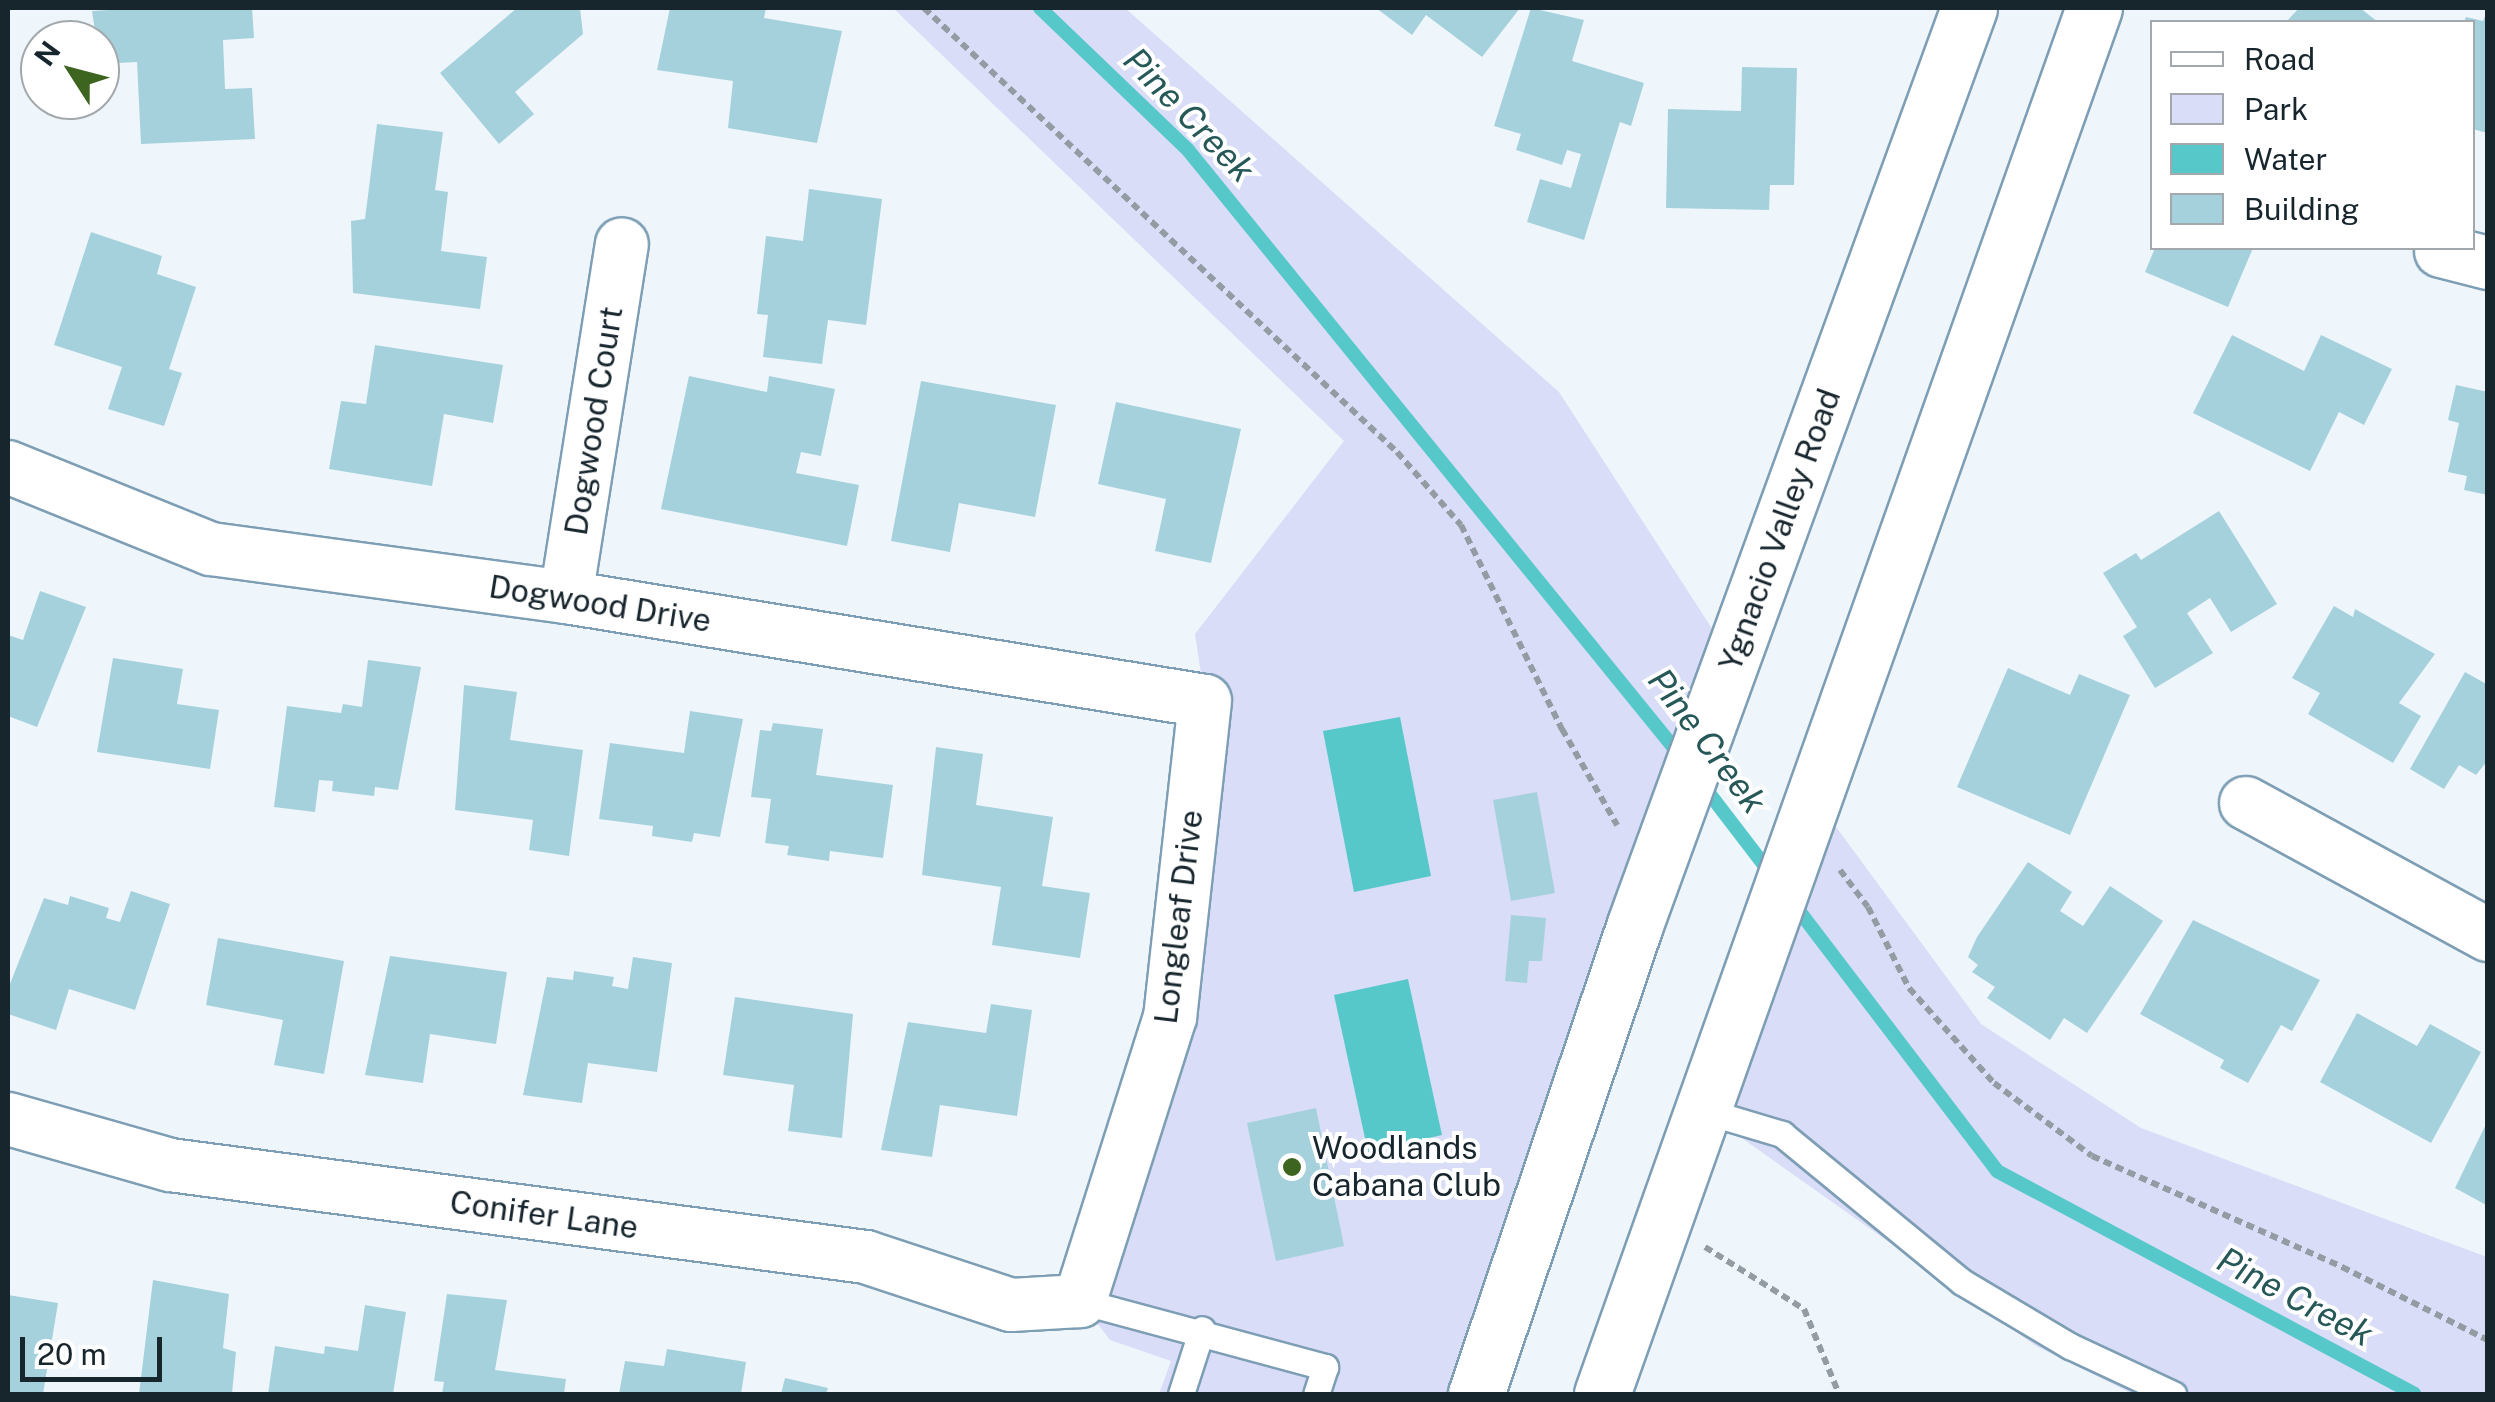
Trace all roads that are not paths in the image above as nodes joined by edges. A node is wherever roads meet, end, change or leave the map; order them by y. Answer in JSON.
{"nodes":[{"id":1,"x":1969,"y":8,"type":"edge"},
{"id":2,"x":2094,"y":8,"type":"edge"},
{"id":3,"x":622,"y":244,"type":"dead end"},
{"id":4,"x":8,"y":467,"type":"edge"},
{"id":5,"x":566,"y":597,"type":"junction"},
{"id":6,"x":1205,"y":701,"type":"joint"},
{"id":7,"x":2246,"y":803,"type":"dead end"},
{"id":8,"x":2488,"y":936,"type":"edge"},
{"id":9,"x":1702,"y":1110,"type":"junction"},
{"id":10,"x":8,"y":1119,"type":"edge"},
{"id":11,"x":1080,"y":1301,"type":"junction"},
{"id":12,"x":1202,"y":1329,"type":"junction"},
{"id":13,"x":1181,"y":1394,"type":"edge"},
{"id":14,"x":1316,"y":1394,"type":"edge"},
{"id":15,"x":1476,"y":1394,"type":"edge"},
{"id":16,"x":1602,"y":1394,"type":"edge"},
{"id":17,"x":2172,"y":1394,"type":"edge"}],
"edges":[{"from":1,"to":15,"type":"highway","name":"Ygnacio Valley Road"},
{"from":2,"to":9,"type":"highway"},
{"from":3,"to":5,"type":"street","name":"Dogwood Court"},
{"from":4,"to":5,"type":"street","name":"Dogwood Drive"},
{"from":5,"to":6,"type":"street","name":"Dogwood Drive"},
{"from":6,"to":11,"type":"street","name":"Longleaf Drive"},
{"from":7,"to":8,"type":"street"},
{"from":9,"to":16,"type":"highway"},
{"from":9,"to":17,"type":"lane"},
{"from":10,"to":11,"type":"street","name":"Conifer Lane"},
{"from":11,"to":12,"type":"lane"},
{"from":12,"to":13,"type":"lane"},
{"from":12,"to":14,"type":"lane"}]}
